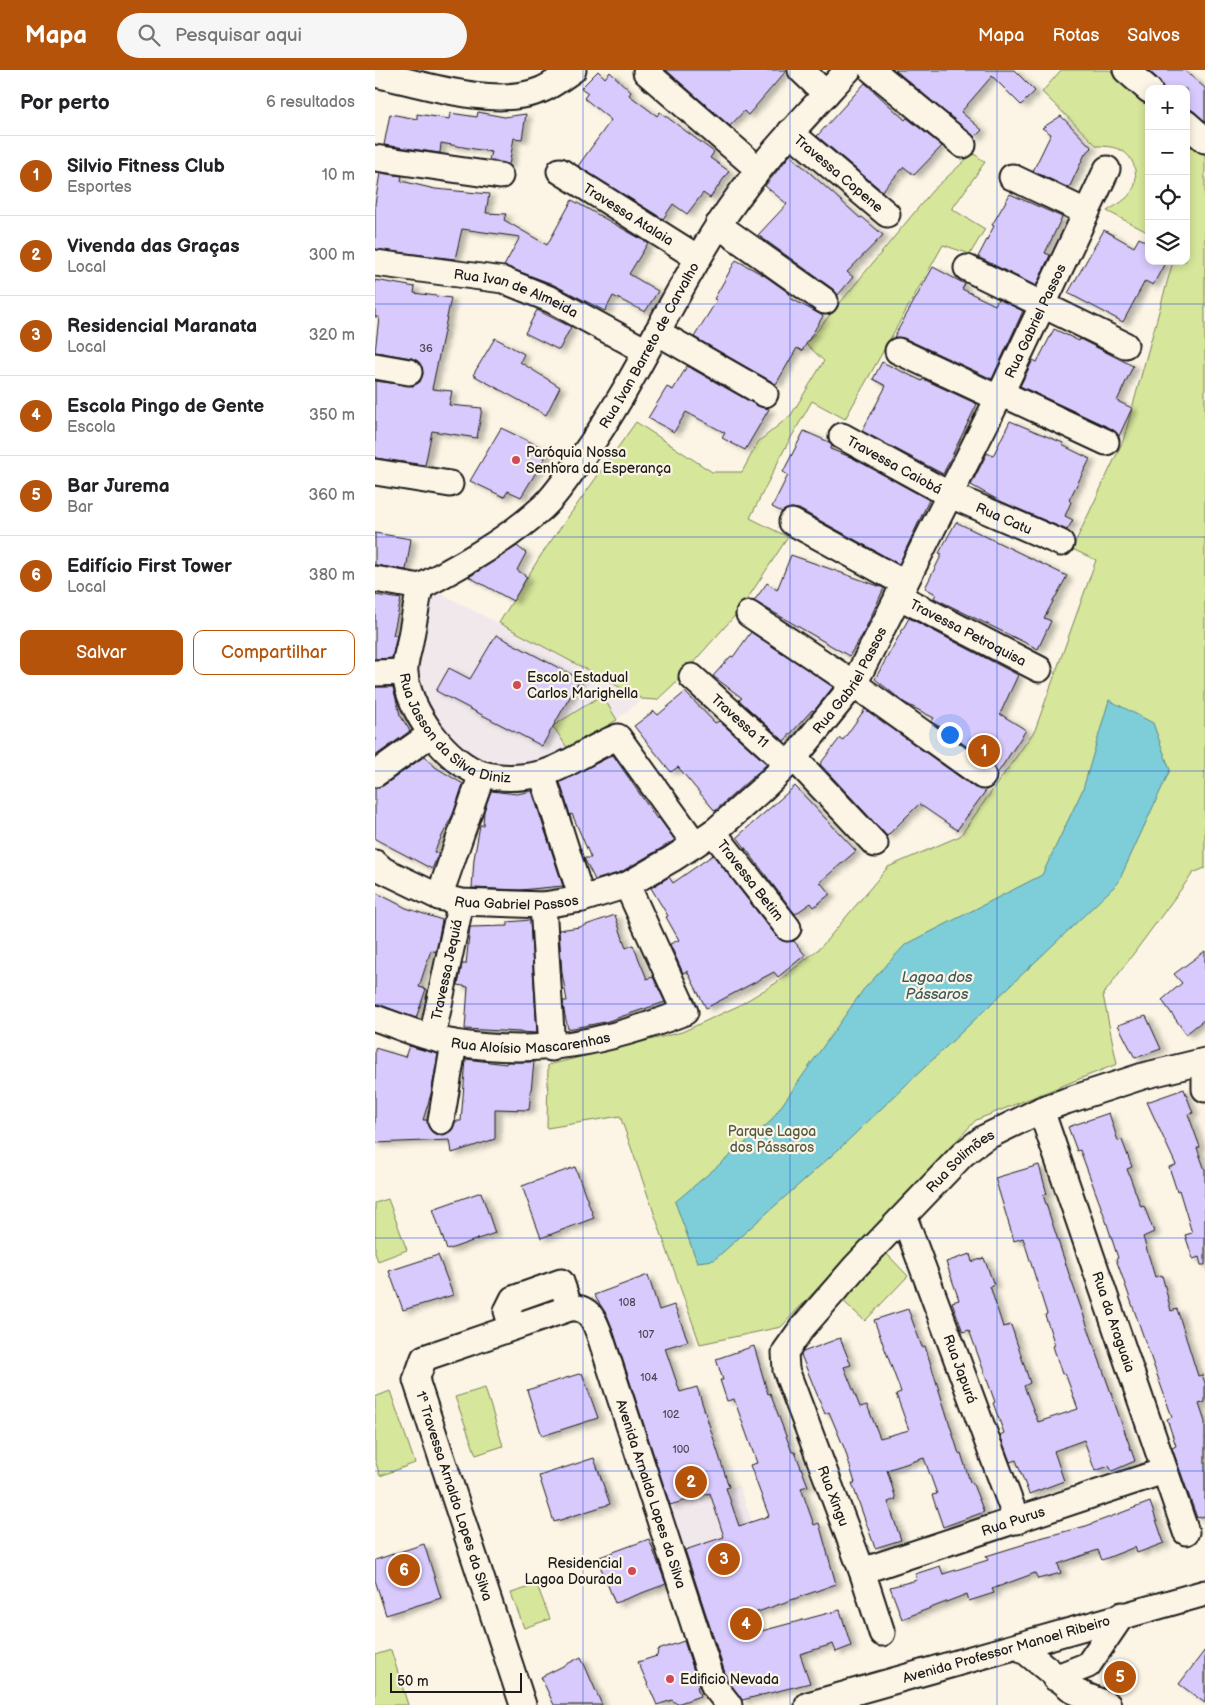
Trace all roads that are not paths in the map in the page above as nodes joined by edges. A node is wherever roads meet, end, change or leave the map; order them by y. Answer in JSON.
{"nodes":[{"id":1,"x":376,"y":70,"type":"edge"},
{"id":2,"x":573,"y":70,"type":"edge"},
{"id":3,"x":801,"y":70,"type":"edge"},
{"id":4,"x":848,"y":70,"type":"edge"},
{"id":5,"x":872,"y":70,"type":"edge"},
{"id":6,"x":1126,"y":70,"type":"edge"},
{"id":7,"x":645,"y":72,"type":"dead end"},
{"id":8,"x":375,"y":75,"type":"edge"},
{"id":9,"x":1145,"y":87,"type":"edge"},
{"id":10,"x":826,"y":94,"type":"junction"},
{"id":11,"x":1190,"y":127,"type":"edge"},
{"id":12,"x":790,"y":132,"type":"junction"},
{"id":13,"x":1205,"y":140,"type":"edge"},
{"id":14,"x":963,"y":145,"type":"dead end"},
{"id":15,"x":375,"y":158,"type":"edge"},
{"id":16,"x":759,"y":169,"type":"junction"},
{"id":17,"x":560,"y":170,"type":"dead end"},
{"id":18,"x":1107,"y":170,"type":"dead end"},
{"id":19,"x":500,"y":176,"type":"dead end"},
{"id":20,"x":1012,"y":177,"type":"dead end"},
{"id":21,"x":1086,"y":212,"type":"junction"},
{"id":22,"x":887,"y":214,"type":"dead end"},
{"id":23,"x":718,"y":225,"type":"junction"},
{"id":24,"x":698,"y":258,"type":"junction"},
{"id":25,"x":375,"y":263,"type":"edge"},
{"id":26,"x":967,"y":268,"type":"dead end"},
{"id":27,"x":825,"y":301,"type":"dead end"},
{"id":28,"x":1042,"y":305,"type":"junction"},
{"id":29,"x":651,"y":341,"type":"junction"},
{"id":30,"x":1125,"y":345,"type":"dead end"},
{"id":31,"x":898,"y":351,"type":"dead end"},
{"id":32,"x":375,"y":366,"type":"edge"},
{"id":33,"x":409,"y":372,"type":"dead end"},
{"id":34,"x":765,"y":394,"type":"dead end"},
{"id":35,"x":1000,"y":396,"type":"junction"},
{"id":36,"x":842,"y":436,"type":"dead end"},
{"id":37,"x":1106,"y":442,"type":"dead end"},
{"id":38,"x":375,"y":472,"type":"edge"},
{"id":39,"x":450,"y":484,"type":"dead end"},
{"id":40,"x":948,"y":494,"type":"junction"},
{"id":41,"x":792,"y":522,"type":"dead end"},
{"id":42,"x":1061,"y":543,"type":"dead end"},
{"id":43,"x":375,"y":579,"type":"edge"},
{"id":44,"x":420,"y":588,"type":"junction"},
{"id":45,"x":901,"y":589,"type":"junction"},
{"id":46,"x":749,"y":614,"type":"dead end"},
{"id":47,"x":1039,"y":669,"type":"dead end"},
{"id":48,"x":405,"y":672,"type":"junction"},
{"id":49,"x":375,"y":673,"type":"edge"},
{"id":50,"x":692,"y":676,"type":"dead end"},
{"id":51,"x":854,"y":684,"type":"junction"},
{"id":52,"x":431,"y":734,"type":"junction"},
{"id":53,"x":618,"y":737,"type":"joint"},
{"id":54,"x":791,"y":761,"type":"junction"},
{"id":55,"x":375,"y":774,"type":"edge"},
{"id":56,"x":482,"y":774,"type":"junction"},
{"id":57,"x":542,"y":774,"type":"junction"},
{"id":58,"x":983,"y":776,"type":"dead end"},
{"id":59,"x":704,"y":838,"type":"junction"},
{"id":60,"x":875,"y":844,"type":"dead end"},
{"id":61,"x":377,"y":871,"type":"edge"},
{"id":62,"x":627,"y":885,"type":"junction"},
{"id":63,"x":582,"y":899,"type":"junction"},
{"id":64,"x":450,"y":900,"type":"junction"},
{"id":65,"x":543,"y":905,"type":"junction"},
{"id":66,"x":789,"y":928,"type":"dead end"},
{"id":67,"x":375,"y":1018,"type":"edge"},
{"id":68,"x":443,"y":1040,"type":"junction"},
{"id":69,"x":552,"y":1048,"type":"junction"},
{"id":70,"x":1205,"y":1061,"type":"edge"},
{"id":71,"x":1205,"y":1070,"type":"edge"},
{"id":72,"x":1205,"y":1089,"type":"edge"},
{"id":73,"x":1041,"y":1110,"type":"junction"},
{"id":74,"x":441,"y":1121,"type":"dead end"},
{"id":75,"x":904,"y":1217,"type":"junction"},
{"id":76,"x":575,"y":1308,"type":"joint"},
{"id":77,"x":784,"y":1360,"type":"joint"},
{"id":78,"x":1164,"y":1471,"type":"junction"},
{"id":79,"x":1017,"y":1521,"type":"junction"},
{"id":80,"x":1185,"y":1532,"type":"dead end"},
{"id":81,"x":862,"y":1571,"type":"junction"},
{"id":82,"x":1205,"y":1593,"type":"edge"},
{"id":83,"x":1122,"y":1615,"type":"junction"},
{"id":84,"x":882,"y":1633,"type":"dead end"},
{"id":85,"x":1059,"y":1634,"type":"junction"},
{"id":86,"x":1019,"y":1646,"type":"junction"},
{"id":87,"x":1088,"y":1665,"type":"junction"},
{"id":88,"x":1055,"y":1678,"type":"junction"},
{"id":89,"x":719,"y":1699,"type":"edge"},
{"id":90,"x":1106,"y":1704,"type":"edge"},
{"id":91,"x":523,"y":1705,"type":"edge"},
{"id":92,"x":808,"y":1705,"type":"edge"}],
"edges":[{"from":1,"to":8,"type":"street"},
{"from":2,"to":8,"type":"street"},
{"from":3,"to":10,"type":"street"},
{"from":4,"to":10,"type":"street","name":"Rua Ivan Barreto de Carvalho"},
{"from":5,"to":14,"type":"street"},
{"from":6,"to":9,"type":"street"},
{"from":7,"to":16,"type":"street"},
{"from":10,"to":12,"type":"street","name":"Rua Ivan Barreto de Carvalho"},
{"from":11,"to":13,"type":"street"},
{"from":12,"to":16,"type":"street","name":"Rua Ivan Barreto de Carvalho"},
{"from":12,"to":22,"type":"street","name":"Travessa Copene"},
{"from":15,"to":19,"type":"street"},
{"from":16,"to":23,"type":"street","name":"Rua Ivan Barreto de Carvalho"},
{"from":17,"to":24,"type":"street","name":"Travessa Atalaia"},
{"from":18,"to":21,"type":"street","name":"Rua Gabriel Passos"},
{"from":20,"to":21,"type":"street"},
{"from":21,"to":28,"type":"street","name":"Rua Gabriel Passos"},
{"from":23,"to":24,"type":"street","name":"Rua Ivan Barreto de Carvalho"},
{"from":23,"to":27,"type":"street"},
{"from":24,"to":29,"type":"street","name":"Rua Ivan Barreto de Carvalho"},
{"from":25,"to":29,"type":"street","name":"Rua Ivan de Almeida"},
{"from":26,"to":28,"type":"street"},
{"from":28,"to":30,"type":"street"},
{"from":28,"to":35,"type":"street","name":"Rua Gabriel Passos"},
{"from":29,"to":34,"type":"street","name":"Rua Ivan de Almeida"},
{"from":29,"to":44,"type":"street","name":"Rua Ivan Barreto de Carvalho"},
{"from":31,"to":35,"type":"street"},
{"from":32,"to":33,"type":"street"},
{"from":35,"to":37,"type":"street"},
{"from":35,"to":40,"type":"street","name":"Rua Gabriel Passos"},
{"from":36,"to":40,"type":"street","name":"Travessa Caiobá"},
{"from":38,"to":39,"type":"street"},
{"from":40,"to":42,"type":"street","name":"Rua Catu"},
{"from":40,"to":45,"type":"street","name":"Rua Gabriel Passos"},
{"from":41,"to":45,"type":"street","name":"Travessa Petroquisa"},
{"from":43,"to":44,"type":"street"},
{"from":44,"to":48,"type":"street","name":"Rua Jasson da Silva Diniz"},
{"from":45,"to":47,"type":"street","name":"Travessa Petroquisa"},
{"from":45,"to":51,"type":"street","name":"Rua Gabriel Passos"},
{"from":46,"to":51,"type":"street"},
{"from":48,"to":49,"type":"street"},
{"from":48,"to":52,"type":"street","name":"Rua Jasson da Silva Diniz"},
{"from":50,"to":54,"type":"street","name":"Travessa 11"},
{"from":51,"to":54,"type":"street","name":"Rua Gabriel Passos"},
{"from":51,"to":58,"type":"street"},
{"from":52,"to":55,"type":"street"},
{"from":52,"to":56,"type":"street","name":"Rua Jasson da Silva Diniz"},
{"from":53,"to":57,"type":"street","name":"Rua Jasson da Silva Diniz"},
{"from":53,"to":59,"type":"street","name":"Travessa Betim"},
{"from":54,"to":59,"type":"street","name":"Rua Gabriel Passos"},
{"from":54,"to":60,"type":"street","name":"Travessa 11"},
{"from":56,"to":57,"type":"street","name":"Rua Jasson da Silva Diniz"},
{"from":56,"to":64,"type":"street","name":"Travessa Jequiá"},
{"from":57,"to":63,"type":"street"},
{"from":59,"to":62,"type":"street","name":"Rua Gabriel Passos"},
{"from":59,"to":66,"type":"street","name":"Travessa Betim"},
{"from":61,"to":64,"type":"street","name":"Rua Gabriel Passos"},
{"from":62,"to":63,"type":"street","name":"Rua Gabriel Passos"},
{"from":62,"to":69,"type":"street","name":"Rua Aloísio Mascarenhas"},
{"from":63,"to":65,"type":"street","name":"Rua Gabriel Passos"},
{"from":64,"to":65,"type":"street","name":"Rua Gabriel Passos"},
{"from":64,"to":68,"type":"street","name":"Travessa Jequiá"},
{"from":65,"to":69,"type":"street"},
{"from":67,"to":68,"type":"street","name":"Rua Aloísio Mascarenhas"},
{"from":68,"to":69,"type":"street","name":"Rua Aloísio Mascarenhas"},
{"from":68,"to":74,"type":"street","name":"Travessa Jequiá"},
{"from":70,"to":73,"type":"street","name":"Rua Solimões"},
{"from":71,"to":72,"type":"street"},
{"from":73,"to":75,"type":"street","name":"Rua Solimões"},
{"from":73,"to":78,"type":"street","name":"Rua da Araguaia"},
{"from":75,"to":77,"type":"street","name":"Rua Solimões"},
{"from":75,"to":79,"type":"street","name":"Rua Japurá"},
{"from":76,"to":89,"type":"street","name":"Avenida Arnaldo Lopes da Silva"},
{"from":76,"to":91,"type":"street","name":"1ª Travessa Arnaldo Lopes da Silva"},
{"from":77,"to":81,"type":"street","name":"Rua Xingu"},
{"from":78,"to":79,"type":"street","name":"Rua Purus"},
{"from":78,"to":80,"type":"street","name":"Rua da Araguaia"},
{"from":79,"to":81,"type":"street","name":"Rua Purus"},
{"from":81,"to":84,"type":"street","name":"Rua Xingu"},
{"from":82,"to":83,"type":"street","name":"Avenida Professor Manoel Ribeiro"},
{"from":83,"to":85,"type":"street","name":"Avenida Professor Manoel Ribeiro"},
{"from":83,"to":87,"type":"street"},
{"from":85,"to":86,"type":"street","name":"Avenida Professor Manoel Ribeiro"},
{"from":85,"to":87,"type":"street"},
{"from":86,"to":88,"type":"street"},
{"from":86,"to":92,"type":"street","name":"Avenida Professor Manoel Ribeiro"},
{"from":87,"to":88,"type":"street"},
{"from":87,"to":90,"type":"street"},
{"from":88,"to":90,"type":"street"}]}
